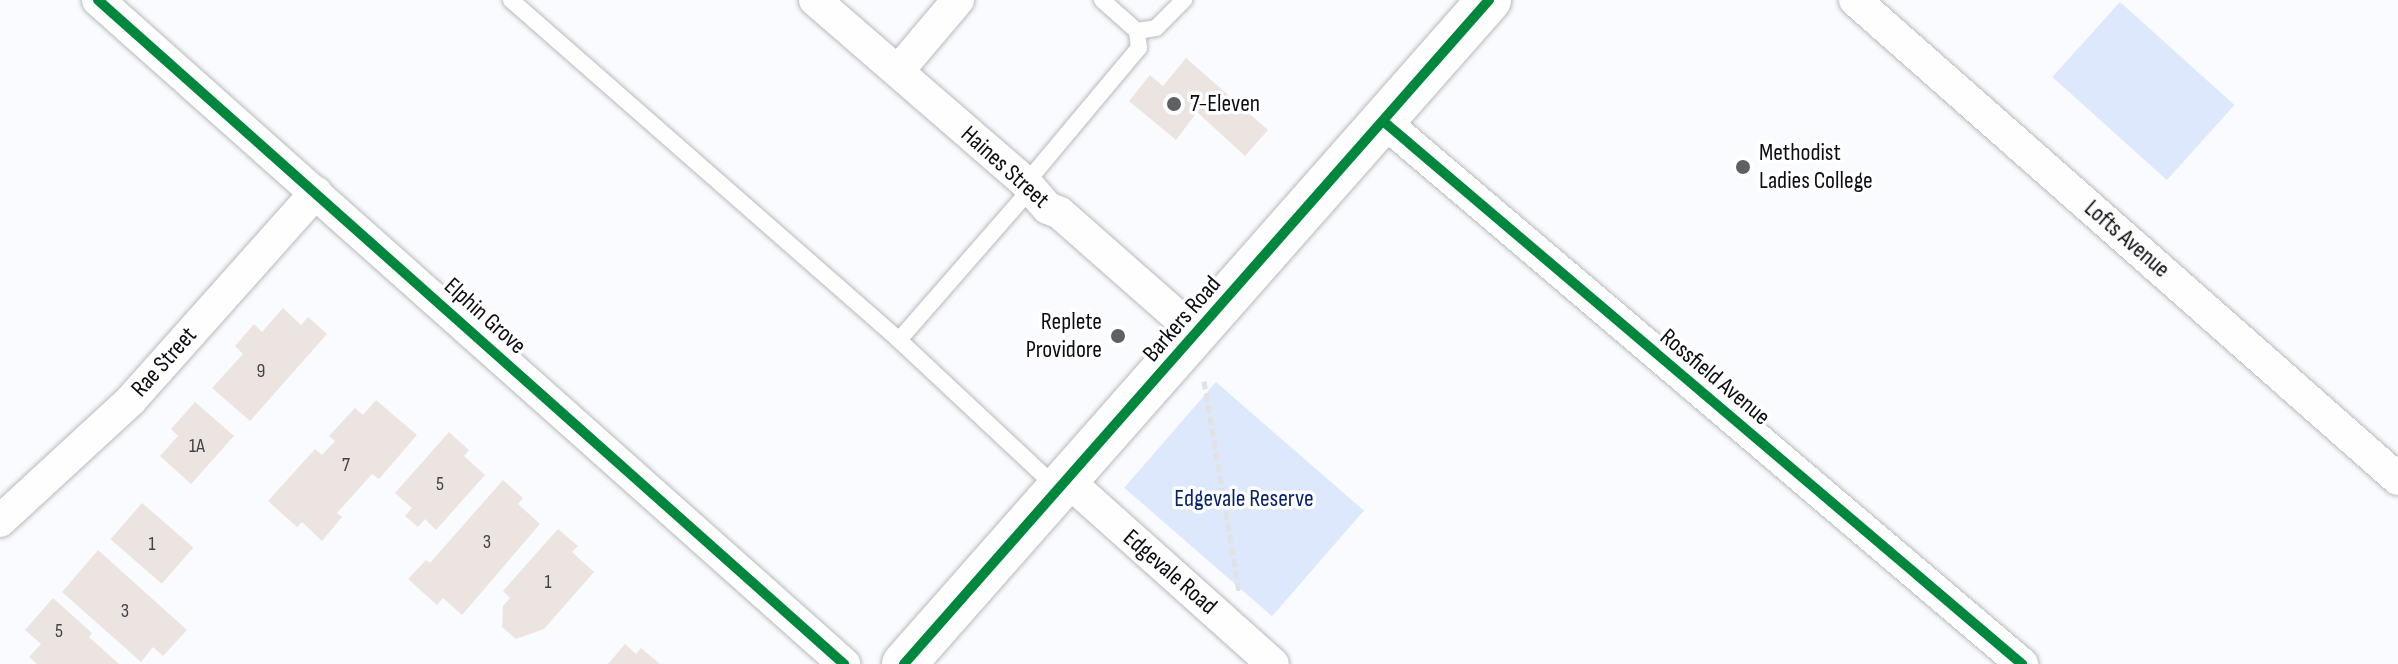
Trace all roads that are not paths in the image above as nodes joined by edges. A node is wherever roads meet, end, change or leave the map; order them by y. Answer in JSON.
{"nodes":[{"id":1,"x":98,"y":0,"type":"edge"},
{"id":2,"x":511,"y":0,"type":"edge"},
{"id":3,"x":815,"y":0,"type":"edge"},
{"id":4,"x":958,"y":0,"type":"edge"},
{"id":5,"x":1102,"y":0,"type":"edge"},
{"id":6,"x":1184,"y":0,"type":"edge"},
{"id":7,"x":1489,"y":0,"type":"edge"},
{"id":8,"x":1855,"y":0,"type":"edge"},
{"id":9,"x":1137,"y":31,"type":"junction"},
{"id":10,"x":898,"y":71,"type":"junction"},
{"id":11,"x":1383,"y":121,"type":"junction"},
{"id":12,"x":1028,"y":187,"type":"junction"},
{"id":13,"x":316,"y":192,"type":"junction"},
{"id":14,"x":1196,"y":333,"type":"junction"},
{"id":15,"x":899,"y":340,"type":"junction"},
{"id":16,"x":2398,"y":479,"type":"edge"},
{"id":17,"x":1062,"y":485,"type":"junction"},
{"id":18,"x":0,"y":521,"type":"edge"},
{"id":19,"x":844,"y":664,"type":"edge"},
{"id":20,"x":904,"y":664,"type":"edge"},
{"id":21,"x":1273,"y":664,"type":"edge"},
{"id":22,"x":2022,"y":664,"type":"edge"}],
"edges":[{"from":1,"to":13,"type":"street","name":"Elphin Grove"},
{"from":2,"to":15,"type":"lane"},
{"from":3,"to":10,"type":"street","name":"Haines Street"},
{"from":4,"to":10,"type":"street"},
{"from":5,"to":9,"type":"lane"},
{"from":6,"to":9,"type":"lane"},
{"from":7,"to":11,"type":"main road","name":"Barkers Road"},
{"from":8,"to":16,"type":"street","name":"Lofts Avenue"},
{"from":9,"to":12,"type":"lane"},
{"from":10,"to":12,"type":"street","name":"Haines Street"},
{"from":11,"to":14,"type":"main road","name":"Barkers Road"},
{"from":11,"to":22,"type":"street","name":"Rossfield Avenue"},
{"from":12,"to":14,"type":"street","name":"Haines Street"},
{"from":12,"to":15,"type":"lane"},
{"from":13,"to":18,"type":"street","name":"Rae Street"},
{"from":13,"to":19,"type":"street","name":"Elphin Grove"},
{"from":14,"to":17,"type":"main road","name":"Barkers Road"},
{"from":15,"to":17,"type":"lane"},
{"from":17,"to":20,"type":"main road","name":"Barkers Road"},
{"from":17,"to":21,"type":"street","name":"Edgevale Road"}]}
